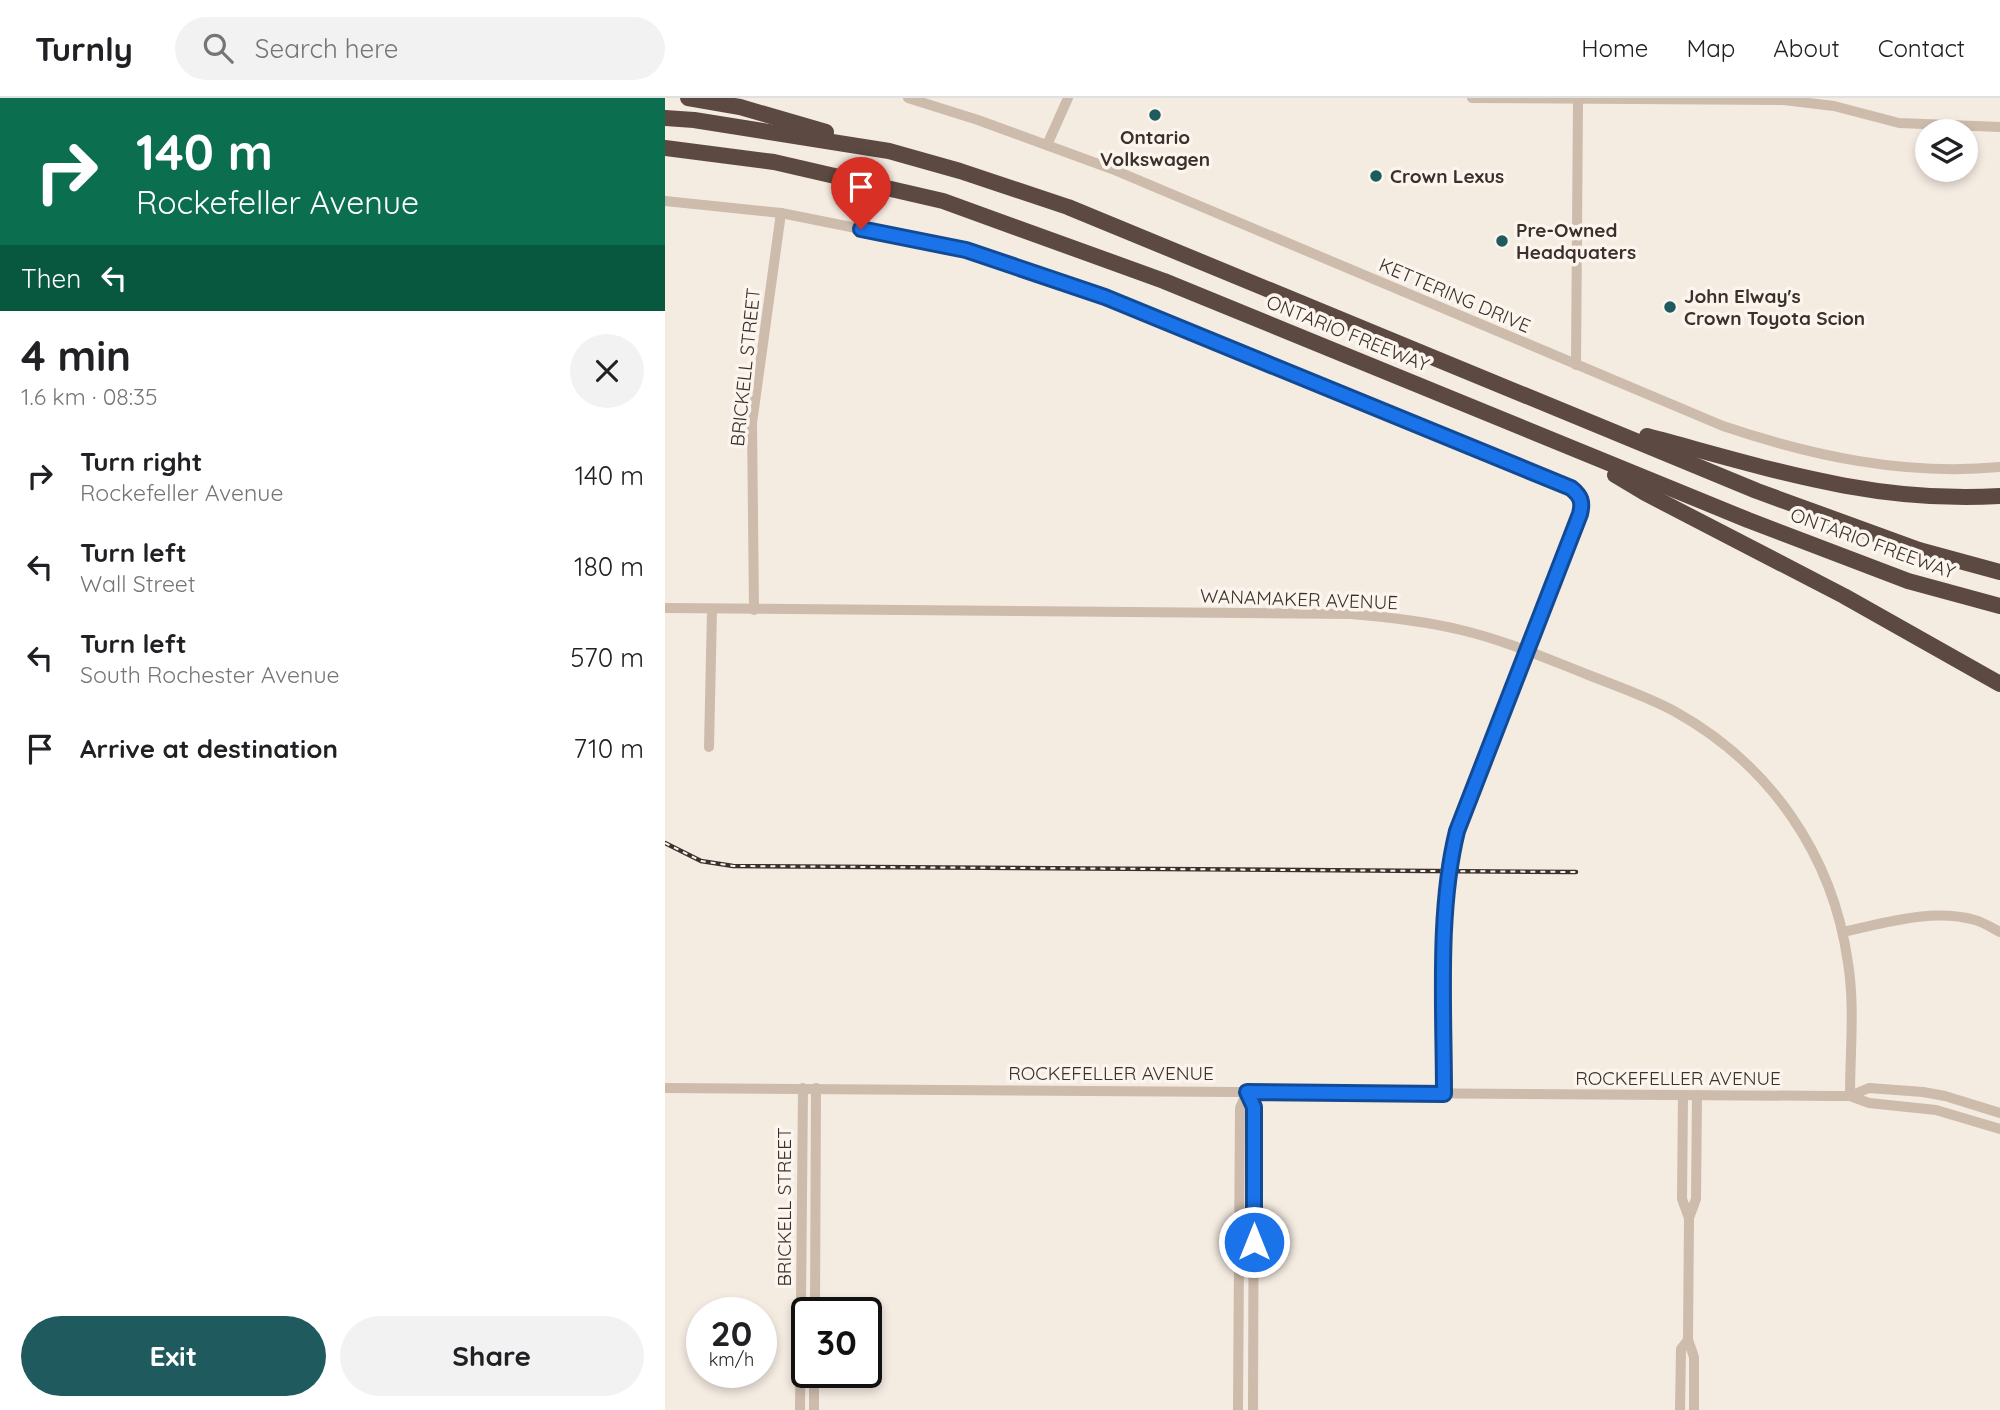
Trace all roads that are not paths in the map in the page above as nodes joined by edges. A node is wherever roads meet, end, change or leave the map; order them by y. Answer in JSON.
{"nodes":[{"id":1,"x":688,"y":98,"type":"edge"},
{"id":2,"x":908,"y":98,"type":"edge"},
{"id":3,"x":1068,"y":98,"type":"edge"},
{"id":4,"x":1472,"y":98,"type":"edge"},
{"id":5,"x":1578,"y":99,"type":"edge"},
{"id":6,"x":665,"y":118,"type":"edge"},
{"id":7,"x":2000,"y":127,"type":"edge"},
{"id":8,"x":1047,"y":145,"type":"junction"},
{"id":9,"x":665,"y":148,"type":"edge"},
{"id":10,"x":889,"y":151,"type":"junction"},
{"id":11,"x":665,"y":201,"type":"edge"},
{"id":12,"x":781,"y":213,"type":"junction"},
{"id":13,"x":1576,"y":365,"type":"junction"},
{"id":14,"x":1587,"y":420,"type":"junction"},
{"id":15,"x":1575,"y":450,"type":"junction"},
{"id":16,"x":2000,"y":467,"type":"edge"},
{"id":17,"x":2000,"y":496,"type":"edge"},
{"id":18,"x":2000,"y":572,"type":"edge"},
{"id":19,"x":2000,"y":606,"type":"edge"},
{"id":20,"x":665,"y":608,"type":"edge"},
{"id":21,"x":712,"y":610,"type":"junction"},
{"id":22,"x":754,"y":610,"type":"junction"},
{"id":23,"x":1526,"y":650,"type":"junction"},
{"id":24,"x":2000,"y":684,"type":"edge"},
{"id":25,"x":709,"y":747,"type":"dead end"},
{"id":26,"x":1843,"y":932,"type":"junction"},
{"id":27,"x":2000,"y":932,"type":"edge"},
{"id":28,"x":665,"y":1088,"type":"edge"},
{"id":29,"x":803,"y":1088,"type":"junction"},
{"id":30,"x":816,"y":1088,"type":"junction"},
{"id":31,"x":1247,"y":1092,"type":"junction"},
{"id":32,"x":1444,"y":1094,"type":"junction"},
{"id":33,"x":1683,"y":1095,"type":"junction"},
{"id":34,"x":1697,"y":1095,"type":"junction"},
{"id":35,"x":1850,"y":1096,"type":"junction"},
{"id":36,"x":2000,"y":1113,"type":"edge"},
{"id":37,"x":2000,"y":1129,"type":"edge"},
{"id":38,"x":1689,"y":1218,"type":"junction"},
{"id":39,"x":814,"y":1297,"type":"edge"},
{"id":40,"x":1688,"y":1340,"type":"junction"},
{"id":41,"x":814,"y":1388,"type":"edge"},
{"id":42,"x":800,"y":1410,"type":"edge"},
{"id":43,"x":814,"y":1410,"type":"edge"},
{"id":44,"x":1238,"y":1410,"type":"edge"},
{"id":45,"x":1253,"y":1410,"type":"edge"},
{"id":46,"x":1681,"y":1410,"type":"edge"},
{"id":47,"x":1694,"y":1410,"type":"edge"}],
"edges":[{"from":1,"to":10,"type":"highway"},
{"from":2,"to":8,"type":"street","name":"KETTERING DRIVE"},
{"from":3,"to":8,"type":"street"},
{"from":4,"to":5,"type":"street"},
{"from":5,"to":7,"type":"street"},
{"from":5,"to":13,"type":"street"},
{"from":6,"to":10,"type":"highway","name":"ONTARIO FREEWAY"},
{"from":8,"to":13,"type":"street","name":"KETTERING DRIVE"},
{"from":9,"to":15,"type":"highway","name":"ONTARIO FREEWAY"},
{"from":10,"to":14,"type":"highway","name":"ONTARIO FREEWAY"},
{"from":11,"to":12,"type":"street"},
{"from":12,"to":22,"type":"street","name":"BRICKELL STREET"},
{"from":12,"to":23,"type":"street"},
{"from":13,"to":16,"type":"street","name":"KETTERING DRIVE"},
{"from":14,"to":17,"type":"highway"},
{"from":14,"to":18,"type":"highway","name":"ONTARIO FREEWAY"},
{"from":15,"to":19,"type":"highway","name":"ONTARIO FREEWAY"},
{"from":15,"to":24,"type":"highway"},
{"from":20,"to":21,"type":"street","name":"WANAMAKER AVENUE"},
{"from":21,"to":22,"type":"street","name":"WANAMAKER AVENUE"},
{"from":21,"to":25,"type":"street"},
{"from":22,"to":23,"type":"street","name":"WANAMAKER AVENUE"},
{"from":23,"to":26,"type":"street","name":"WANAMAKER AVENUE"},
{"from":23,"to":32,"type":"street"},
{"from":26,"to":27,"type":"street"},
{"from":26,"to":35,"type":"street","name":"WANAMAKER AVENUE"},
{"from":28,"to":29,"type":"street","name":"ROCKEFELLER AVENUE"},
{"from":29,"to":30,"type":"street","name":"ROCKEFELLER AVENUE"},
{"from":29,"to":42,"type":"street","name":"BRICKELL STREET"},
{"from":30,"to":31,"type":"street","name":"ROCKEFELLER AVENUE"},
{"from":30,"to":39,"type":"street","name":"BRICKELL STREET"},
{"from":31,"to":32,"type":"street","name":"ROCKEFELLER AVENUE"},
{"from":31,"to":44,"type":"street"},
{"from":31,"to":45,"type":"street"},
{"from":32,"to":33,"type":"street","name":"ROCKEFELLER AVENUE"},
{"from":33,"to":34,"type":"street","name":"ROCKEFELLER AVENUE"},
{"from":33,"to":38,"type":"street"},
{"from":34,"to":35,"type":"street","name":"ROCKEFELLER AVENUE"},
{"from":34,"to":38,"type":"street"},
{"from":35,"to":36,"type":"street","name":"ROCKEFELLER AVENUE"},
{"from":35,"to":37,"type":"street","name":"ROCKEFELLER AVENUE"},
{"from":38,"to":40,"type":"street"},
{"from":40,"to":46,"type":"street"},
{"from":40,"to":47,"type":"street"},
{"from":41,"to":43,"type":"street"}]}
